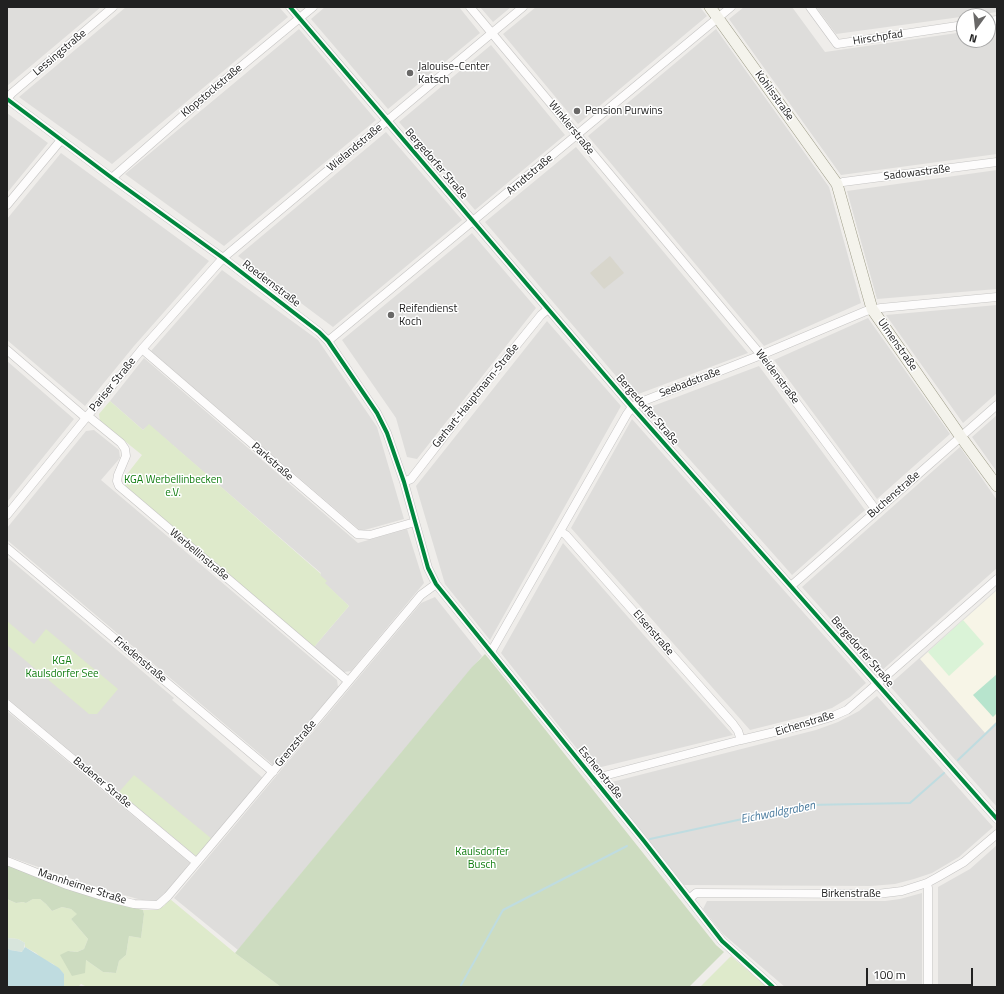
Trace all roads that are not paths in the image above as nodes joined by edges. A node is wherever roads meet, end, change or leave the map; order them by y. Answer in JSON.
{"nodes":[{"id":1,"x":114,"y":7,"type":"edge"},
{"id":2,"x":290,"y":7,"type":"edge"},
{"id":3,"x":314,"y":7,"type":"edge"},
{"id":4,"x":470,"y":7,"type":"edge"},
{"id":5,"x":523,"y":7,"type":"edge"},
{"id":6,"x":710,"y":7,"type":"edge"},
{"id":7,"x":731,"y":7,"type":"edge"},
{"id":8,"x":810,"y":7,"type":"edge"},
{"id":9,"x":300,"y":18,"type":"junction"},
{"id":10,"x":718,"y":18,"type":"junction"},
{"id":11,"x":956,"y":26,"type":"edge"},
{"id":12,"x":492,"y":33,"type":"junction"},
{"id":13,"x":7,"y":99,"type":"edge"},
{"id":14,"x":387,"y":121,"type":"junction"},
{"id":15,"x":577,"y":136,"type":"junction"},
{"id":16,"x":60,"y":140,"type":"junction"},
{"id":17,"x":997,"y":162,"type":"edge"},
{"id":18,"x":112,"y":178,"type":"junction"},
{"id":19,"x":836,"y":184,"type":"junction"},
{"id":20,"x":7,"y":205,"type":"edge"},
{"id":21,"x":474,"y":222,"type":"junction"},
{"id":22,"x":672,"y":250,"type":"joint"},
{"id":23,"x":223,"y":258,"type":"junction"},
{"id":24,"x":997,"y":297,"type":"edge"},
{"id":25,"x":548,"y":309,"type":"junction"},
{"id":26,"x":872,"y":309,"type":"junction"},
{"id":27,"x":328,"y":341,"type":"junction"},
{"id":28,"x":142,"y":349,"type":"junction"},
{"id":29,"x":7,"y":350,"type":"edge"},
{"id":30,"x":761,"y":355,"type":"junction"},
{"id":31,"x":997,"y":405,"type":"edge"},
{"id":32,"x":632,"y":407,"type":"junction"},
{"id":33,"x":87,"y":417,"type":"junction"},
{"id":34,"x":961,"y":437,"type":"junction"},
{"id":35,"x":404,"y":482,"type":"junction"},
{"id":36,"x":997,"y":486,"type":"edge"},
{"id":37,"x":876,"y":510,"type":"junction"},
{"id":38,"x":7,"y":515,"type":"edge"},
{"id":39,"x":415,"y":522,"type":"junction"},
{"id":40,"x":560,"y":531,"type":"junction"},
{"id":41,"x":7,"y":548,"type":"edge"},
{"id":42,"x":426,"y":560,"type":"joint"},
{"id":43,"x":997,"y":579,"type":"edge"},
{"id":44,"x":436,"y":584,"type":"junction"},
{"id":45,"x":791,"y":586,"type":"junction"},
{"id":46,"x":491,"y":652,"type":"junction"},
{"id":47,"x":348,"y":681,"type":"junction"},
{"id":48,"x":878,"y":684,"type":"junction"},
{"id":49,"x":7,"y":704,"type":"edge"},
{"id":50,"x":741,"y":740,"type":"junction"},
{"id":51,"x":273,"y":772,"type":"junction"},
{"id":52,"x":596,"y":782,"type":"junction"},
{"id":53,"x":997,"y":818,"type":"edge"},
{"id":54,"x":997,"y":834,"type":"edge"},
{"id":55,"x":7,"y":861,"type":"edge"},
{"id":56,"x":196,"y":862,"type":"junction"},
{"id":57,"x":927,"y":883,"type":"junction"},
{"id":58,"x":689,"y":899,"type":"junction"},
{"id":59,"x":158,"y":905,"type":"joint"},
{"id":60,"x":773,"y":987,"type":"edge"},
{"id":61,"x":928,"y":987,"type":"edge"}],
"edges":[{"from":1,"to":13,"type":"street","name":"Lessingstraße"},
{"from":2,"to":9,"type":"street","name":"Bergedorfer Straße"},
{"from":3,"to":9,"type":"street","name":"Klopstockstraße"},
{"from":4,"to":12,"type":"street","name":"Winklerstraße"},
{"from":5,"to":12,"type":"street","name":"Wielandstraße"},
{"from":6,"to":10,"type":"street","name":"Kohlisstraße"},
{"from":7,"to":10,"type":"street","name":"Arndtstraße"},
{"from":8,"to":11,"type":"street","name":"Hirschpfad"},
{"from":9,"to":14,"type":"street","name":"Bergedorfer Straße"},
{"from":9,"to":18,"type":"street","name":"Klopstockstraße"},
{"from":10,"to":15,"type":"street","name":"Arndtstraße"},
{"from":10,"to":19,"type":"street","name":"Kohlisstraße"},
{"from":12,"to":14,"type":"street","name":"Wielandstraße"},
{"from":12,"to":15,"type":"street","name":"Winklerstraße"},
{"from":13,"to":16,"type":"street","name":"Roedernstraße"},
{"from":14,"to":21,"type":"street","name":"Bergedorfer Straße"},
{"from":14,"to":23,"type":"street","name":"Wielandstraße"},
{"from":15,"to":21,"type":"street","name":"Arndtstraße"},
{"from":15,"to":22,"type":"street","name":"Winklerstraße"},
{"from":16,"to":18,"type":"street","name":"Roedernstraße"},
{"from":16,"to":20,"type":"street"},
{"from":17,"to":19,"type":"street","name":"Sadowastraße"},
{"from":18,"to":23,"type":"street","name":"Roedernstraße"},
{"from":19,"to":26,"type":"street","name":"Ulmenstraße"},
{"from":21,"to":25,"type":"street","name":"Bergedorfer Straße"},
{"from":21,"to":27,"type":"street","name":"Arndtstraße"},
{"from":22,"to":30,"type":"street","name":"Weidenstraße"},
{"from":23,"to":27,"type":"street","name":"Roedernstraße"},
{"from":23,"to":28,"type":"street","name":"Pariser Straße"},
{"from":24,"to":26,"type":"street","name":"Seebadstraße"},
{"from":25,"to":32,"type":"street","name":"Bergedorfer Straße"},
{"from":25,"to":35,"type":"street","name":"Gerhart-Hauptmann-Straße"},
{"from":26,"to":30,"type":"street","name":"Seebadstraße"},
{"from":26,"to":34,"type":"street","name":"Ulmenstraße"},
{"from":27,"to":35,"type":"street","name":"Roedernstraße"},
{"from":28,"to":33,"type":"street","name":"Pariser Straße"},
{"from":28,"to":39,"type":"street","name":"Parkstraße"},
{"from":29,"to":33,"type":"street","name":"Werbellinstraße"},
{"from":30,"to":32,"type":"street","name":"Seebadstraße"},
{"from":30,"to":37,"type":"street","name":"Weidenstraße"},
{"from":31,"to":34,"type":"street","name":"Buchenstraße"},
{"from":32,"to":40,"type":"street"},
{"from":32,"to":45,"type":"street","name":"Bergedorfer Straße"},
{"from":33,"to":38,"type":"street","name":"Pariser Straße"},
{"from":33,"to":47,"type":"street","name":"Werbellinstraße"},
{"from":34,"to":36,"type":"street","name":"Ulmenstraße"},
{"from":34,"to":37,"type":"street","name":"Buchenstraße"},
{"from":35,"to":39,"type":"street","name":"Roedernstraße"},
{"from":37,"to":45,"type":"street","name":"Buchenstraße"},
{"from":39,"to":42,"type":"street","name":"Roedernstraße"},
{"from":40,"to":46,"type":"street"},
{"from":40,"to":50,"type":"street","name":"Elsenstraße"},
{"from":41,"to":51,"type":"street","name":"Friedenstraße"},
{"from":42,"to":44,"type":"street","name":"Eschenstraße"},
{"from":43,"to":48,"type":"street","name":"Eichenstraße"},
{"from":44,"to":46,"type":"street","name":"Eschenstraße"},
{"from":44,"to":47,"type":"street","name":"Grenzstraße"},
{"from":45,"to":48,"type":"street","name":"Bergedorfer Straße"},
{"from":46,"to":52,"type":"street","name":"Eschenstraße"},
{"from":47,"to":51,"type":"street","name":"Grenzstraße"},
{"from":48,"to":50,"type":"street","name":"Eichenstraße"},
{"from":48,"to":53,"type":"street","name":"Bergedorfer Straße"},
{"from":49,"to":56,"type":"street","name":"Badener Straße"},
{"from":50,"to":52,"type":"street","name":"Eichenstraße"},
{"from":51,"to":56,"type":"street","name":"Grenzstraße"},
{"from":52,"to":58,"type":"street","name":"Eschenstraße"},
{"from":54,"to":57,"type":"street","name":"Birkenstraße"},
{"from":55,"to":59,"type":"street","name":"Mannheimer Straße"},
{"from":56,"to":59,"type":"street","name":"Grenzstraße"},
{"from":57,"to":58,"type":"street","name":"Birkenstraße"},
{"from":57,"to":61,"type":"street"},
{"from":58,"to":60,"type":"street","name":"Eschenstraße"}]}
